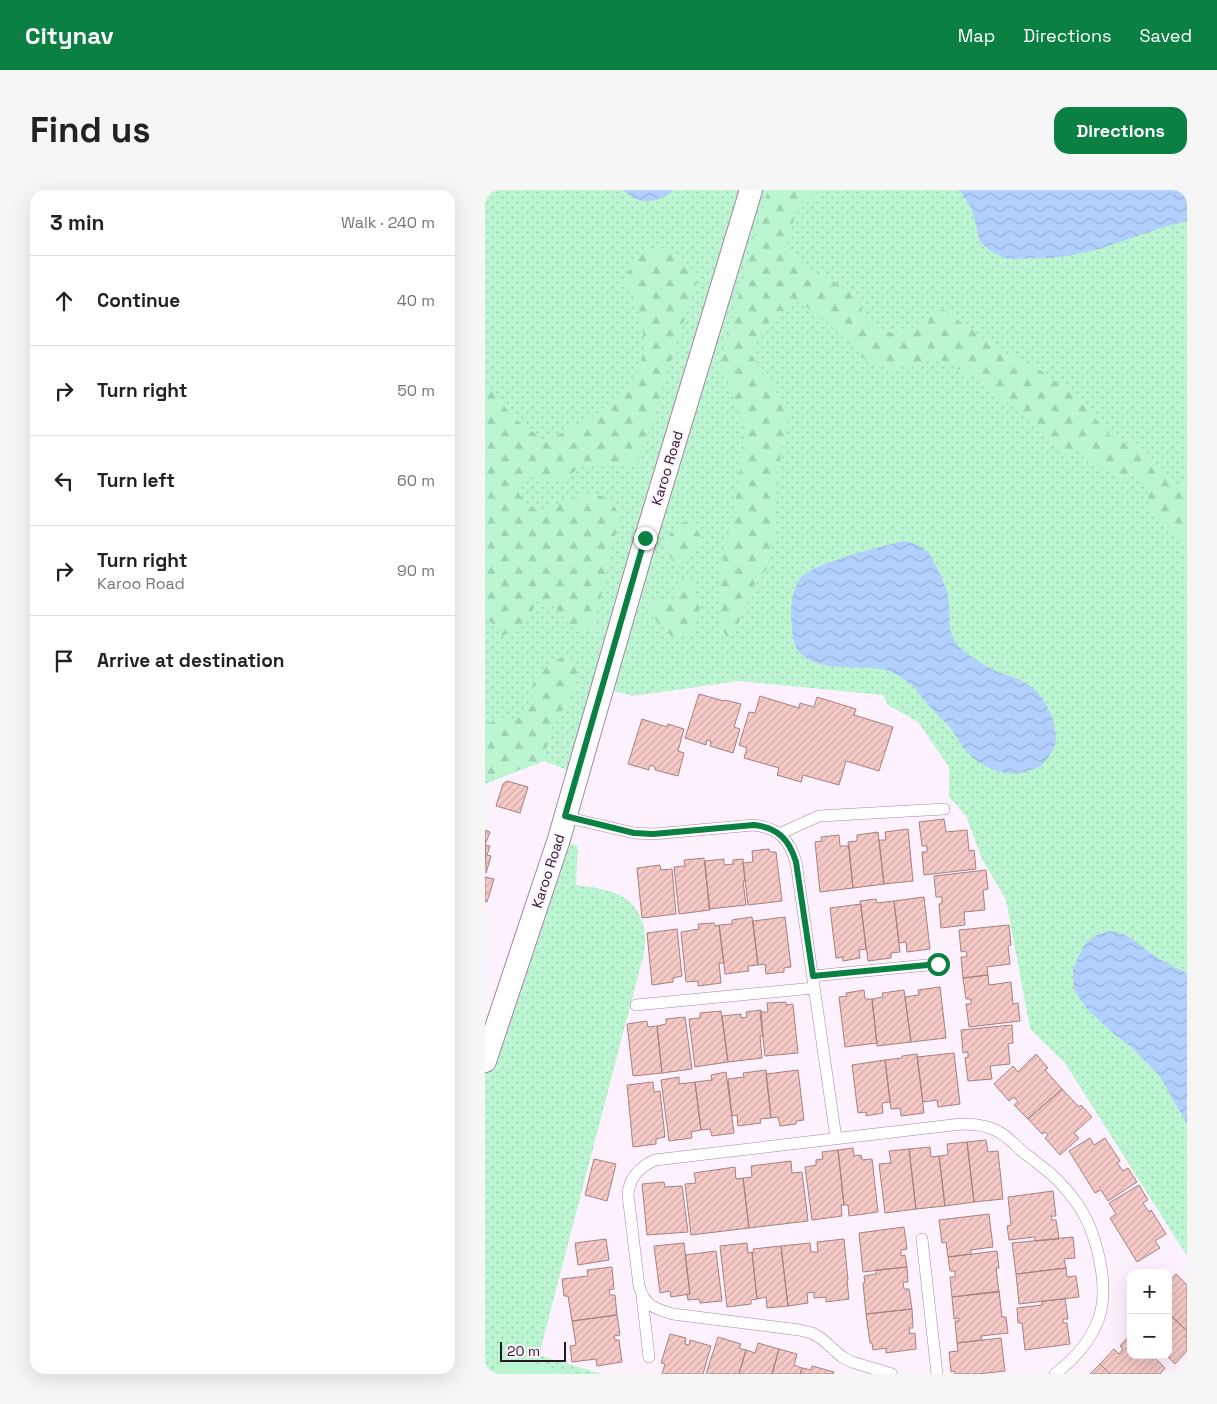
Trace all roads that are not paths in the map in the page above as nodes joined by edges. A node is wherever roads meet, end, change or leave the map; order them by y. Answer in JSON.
{"nodes":[{"id":1,"x":751,"y":190,"type":"edge"},
{"id":2,"x":944,"y":809,"type":"dead end"},
{"id":3,"x":565,"y":816,"type":"junction"},
{"id":4,"x":779,"y":834,"type":"junction"},
{"id":5,"x":938,"y":964,"type":"dead end"},
{"id":6,"x":814,"y":982,"type":"junction"},
{"id":7,"x":636,"y":1005,"type":"dead end"},
{"id":8,"x":485,"y":1062,"type":"edge"},
{"id":9,"x":836,"y":1138,"type":"junction"},
{"id":10,"x":922,"y":1239,"type":"dead end"},
{"id":11,"x":641,"y":1294,"type":"junction"},
{"id":12,"x":649,"y":1357,"type":"dead end"},
{"id":13,"x":892,"y":1374,"type":"edge"},
{"id":14,"x":937,"y":1374,"type":"edge"},
{"id":15,"x":1055,"y":1374,"type":"edge"}],
"edges":[{"from":1,"to":3,"type":"street","name":"Karoo Road"},
{"from":2,"to":4,"type":"lane"},
{"from":3,"to":4,"type":"lane"},
{"from":3,"to":8,"type":"street","name":"Karoo Road"},
{"from":4,"to":6,"type":"lane"},
{"from":5,"to":6,"type":"lane"},
{"from":6,"to":7,"type":"lane"},
{"from":6,"to":9,"type":"lane"},
{"from":9,"to":11,"type":"lane"},
{"from":9,"to":15,"type":"lane"},
{"from":10,"to":14,"type":"lane"},
{"from":11,"to":12,"type":"lane"},
{"from":11,"to":13,"type":"lane"}]}
